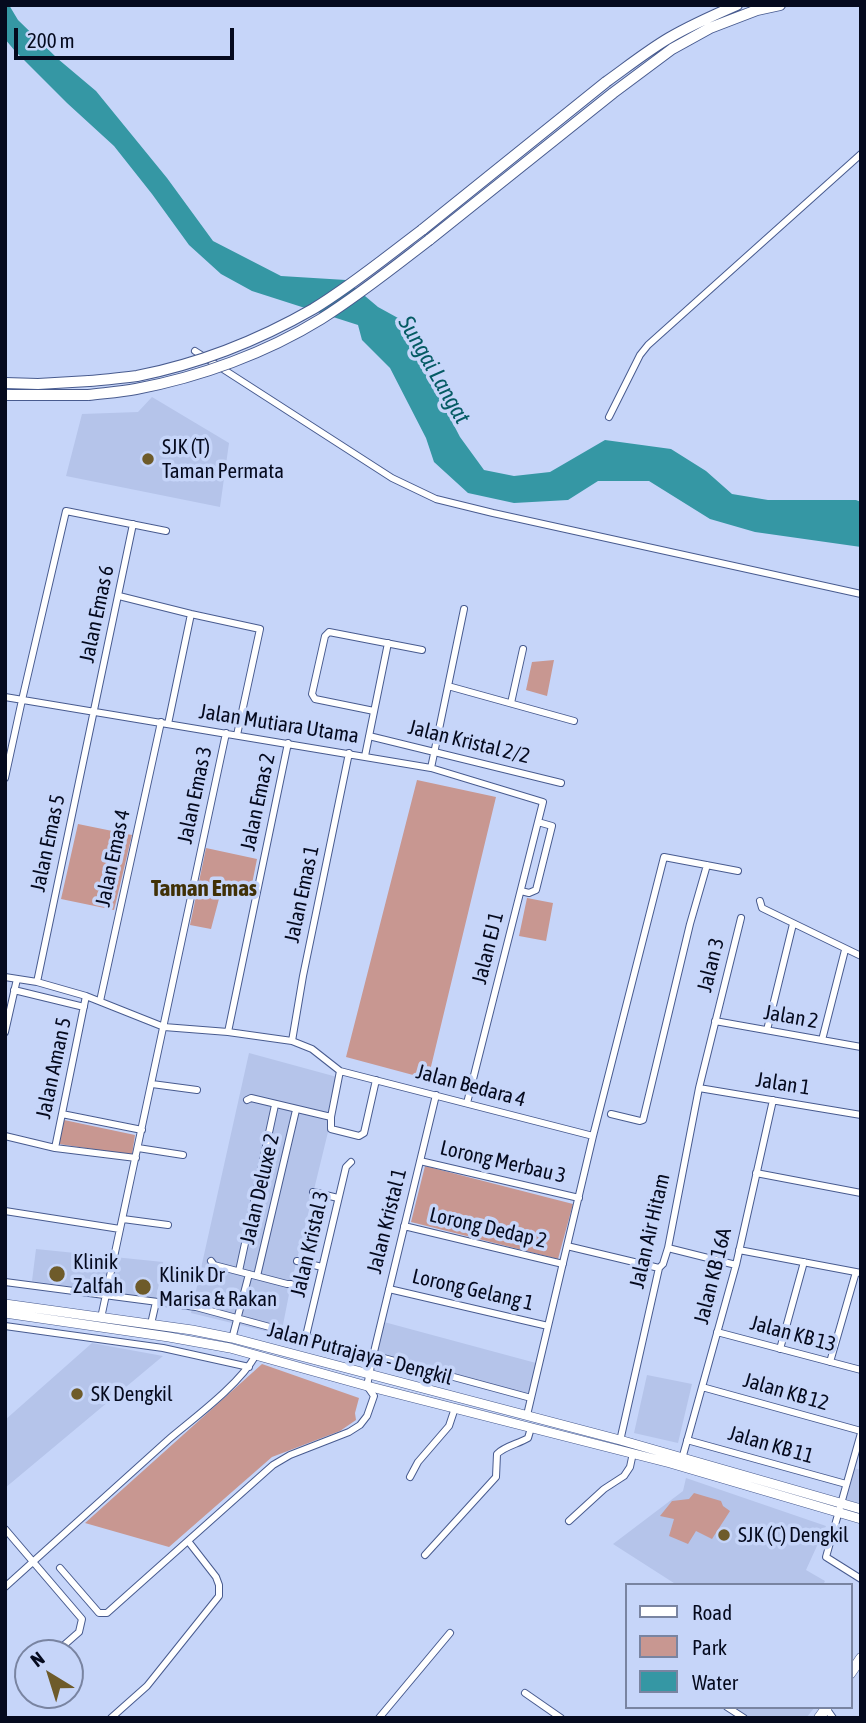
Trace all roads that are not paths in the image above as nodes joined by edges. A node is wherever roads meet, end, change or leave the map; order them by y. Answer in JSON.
{"nodes":[{"id":1,"x":737,"y":5,"type":"edge"},
{"id":2,"x":780,"y":5,"type":"edge"},
{"id":3,"x":861,"y":155,"type":"edge"},
{"id":4,"x":195,"y":351,"type":"dead end"},
{"id":5,"x":5,"y":383,"type":"edge"},
{"id":6,"x":5,"y":395,"type":"edge"},
{"id":7,"x":609,"y":417,"type":"dead end"},
{"id":8,"x":133,"y":524,"type":"junction"},
{"id":9,"x":166,"y":530,"type":"dead end"},
{"id":10,"x":861,"y":594,"type":"edge"},
{"id":11,"x":119,"y":596,"type":"junction"},
{"id":12,"x":464,"y":609,"type":"dead end"},
{"id":13,"x":191,"y":614,"type":"junction"},
{"id":14,"x":388,"y":643,"type":"junction"},
{"id":15,"x":523,"y":649,"type":"dead end"},
{"id":16,"x":422,"y":650,"type":"dead end"},
{"id":17,"x":448,"y":686,"type":"junction"},
{"id":18,"x":5,"y":697,"type":"edge"},
{"id":19,"x":22,"y":700,"type":"junction"},
{"id":20,"x":512,"y":704,"type":"junction"},
{"id":21,"x":374,"y":711,"type":"junction"},
{"id":22,"x":95,"y":712,"type":"junction"},
{"id":23,"x":574,"y":721,"type":"dead end"},
{"id":24,"x":164,"y":723,"type":"junction"},
{"id":25,"x":226,"y":733,"type":"junction"},
{"id":26,"x":237,"y":735,"type":"junction"},
{"id":27,"x":369,"y":736,"type":"junction"},
{"id":28,"x":288,"y":743,"type":"junction"},
{"id":29,"x":435,"y":751,"type":"junction"},
{"id":30,"x":349,"y":753,"type":"junction"},
{"id":31,"x":365,"y":756,"type":"junction"},
{"id":32,"x":431,"y":768,"type":"junction"},
{"id":33,"x":5,"y":778,"type":"edge"},
{"id":34,"x":561,"y":783,"type":"dead end"},
{"id":35,"x":543,"y":802,"type":"joint"},
{"id":36,"x":538,"y":822,"type":"junction"},
{"id":37,"x":707,"y":864,"type":"junction"},
{"id":38,"x":738,"y":871,"type":"dead end"},
{"id":39,"x":521,"y":891,"type":"junction"},
{"id":40,"x":760,"y":901,"type":"dead end"},
{"id":41,"x":740,"y":919,"type":"dead end"},
{"id":42,"x":793,"y":925,"type":"junction"},
{"id":43,"x":845,"y":950,"type":"junction"},
{"id":44,"x":861,"y":956,"type":"edge"},
{"id":45,"x":5,"y":977,"type":"edge"},
{"id":46,"x":17,"y":979,"type":"junction"},
{"id":47,"x":37,"y":982,"type":"junction"},
{"id":48,"x":14,"y":990,"type":"junction"},
{"id":49,"x":86,"y":996,"type":"junction"},
{"id":50,"x":100,"y":1001,"type":"junction"},
{"id":51,"x":8,"y":1004,"type":"edge"},
{"id":52,"x":84,"y":1007,"type":"junction"},
{"id":53,"x":715,"y":1021,"type":"junction"},
{"id":54,"x":164,"y":1027,"type":"junction"},
{"id":55,"x":768,"y":1030,"type":"junction"},
{"id":56,"x":5,"y":1032,"type":"edge"},
{"id":57,"x":228,"y":1032,"type":"junction"},
{"id":58,"x":822,"y":1040,"type":"junction"},
{"id":59,"x":292,"y":1041,"type":"junction"},
{"id":60,"x":861,"y":1047,"type":"edge"},
{"id":61,"x":340,"y":1071,"type":"junction"},
{"id":62,"x":376,"y":1080,"type":"junction"},
{"id":63,"x":152,"y":1084,"type":"junction"},
{"id":64,"x":699,"y":1088,"type":"junction"},
{"id":65,"x":197,"y":1090,"type":"dead end"},
{"id":66,"x":436,"y":1095,"type":"junction"},
{"id":67,"x":247,"y":1100,"type":"dead end"},
{"id":68,"x":773,"y":1100,"type":"junction"},
{"id":69,"x":467,"y":1104,"type":"junction"},
{"id":70,"x":275,"y":1105,"type":"junction"},
{"id":71,"x":296,"y":1110,"type":"junction"},
{"id":72,"x":62,"y":1114,"type":"junction"},
{"id":73,"x":611,"y":1114,"type":"dead end"},
{"id":74,"x":861,"y":1115,"type":"edge"},
{"id":75,"x":331,"y":1117,"type":"junction"},
{"id":76,"x":142,"y":1130,"type":"junction"},
{"id":77,"x":5,"y":1136,"type":"edge"},
{"id":78,"x":593,"y":1136,"type":"junction"},
{"id":79,"x":55,"y":1148,"type":"junction"},
{"id":80,"x":138,"y":1148,"type":"junction"},
{"id":81,"x":183,"y":1155,"type":"dead end"},
{"id":82,"x":136,"y":1158,"type":"junction"},
{"id":83,"x":420,"y":1161,"type":"junction"},
{"id":84,"x":351,"y":1163,"type":"dead end"},
{"id":85,"x":755,"y":1173,"type":"junction"},
{"id":86,"x":313,"y":1192,"type":"dead end"},
{"id":87,"x":861,"y":1193,"type":"edge"},
{"id":88,"x":338,"y":1198,"type":"junction"},
{"id":89,"x":579,"y":1198,"type":"junction"},
{"id":90,"x":5,"y":1211,"type":"edge"},
{"id":91,"x":123,"y":1219,"type":"junction"},
{"id":92,"x":168,"y":1224,"type":"dead end"},
{"id":93,"x":404,"y":1226,"type":"junction"},
{"id":94,"x":120,"y":1229,"type":"junction"},
{"id":95,"x":567,"y":1246,"type":"junction"},
{"id":96,"x":667,"y":1248,"type":"junction"},
{"id":97,"x":739,"y":1250,"type":"junction"},
{"id":98,"x":211,"y":1261,"type":"dead end"},
{"id":99,"x":297,"y":1261,"type":"dead end"},
{"id":100,"x":804,"y":1262,"type":"junction"},
{"id":101,"x":563,"y":1264,"type":"junction"},
{"id":102,"x":736,"y":1265,"type":"junction"},
{"id":103,"x":322,"y":1266,"type":"junction"},
{"id":104,"x":659,"y":1268,"type":"junction"},
{"id":105,"x":239,"y":1271,"type":"junction"},
{"id":106,"x":858,"y":1272,"type":"edge"},
{"id":107,"x":249,"y":1274,"type":"junction"},
{"id":108,"x":257,"y":1276,"type":"junction"},
{"id":109,"x":5,"y":1282,"type":"edge"},
{"id":110,"x":291,"y":1284,"type":"dead end"},
{"id":111,"x":389,"y":1289,"type":"junction"},
{"id":112,"x":106,"y":1296,"type":"junction"},
{"id":113,"x":156,"y":1302,"type":"junction"},
{"id":114,"x":5,"y":1304,"type":"edge"},
{"id":115,"x":7,"y":1314,"type":"edge"},
{"id":116,"x":101,"y":1318,"type":"junction"},
{"id":117,"x":238,"y":1318,"type":"junction"},
{"id":118,"x":151,"y":1324,"type":"junction"},
{"id":119,"x":6,"y":1326,"type":"edge"},
{"id":120,"x":548,"y":1326,"type":"junction"},
{"id":121,"x":717,"y":1332,"type":"junction"},
{"id":122,"x":306,"y":1336,"type":"junction"},
{"id":123,"x":231,"y":1343,"type":"junction"},
{"id":124,"x":780,"y":1349,"type":"junction"},
{"id":125,"x":256,"y":1355,"type":"junction"},
{"id":126,"x":373,"y":1356,"type":"junction"},
{"id":127,"x":830,"y":1362,"type":"junction"},
{"id":128,"x":249,"y":1367,"type":"junction"},
{"id":129,"x":861,"y":1370,"type":"edge"},
{"id":130,"x":370,"y":1375,"type":"junction"},
{"id":131,"x":368,"y":1386,"type":"junction"},
{"id":132,"x":702,"y":1387,"type":"junction"},
{"id":133,"x":531,"y":1398,"type":"junction"},
{"id":134,"x":456,"y":1408,"type":"junction"},
{"id":135,"x":527,"y":1415,"type":"junction"},
{"id":136,"x":531,"y":1428,"type":"junction"},
{"id":137,"x":861,"y":1432,"type":"edge"},
{"id":138,"x":687,"y":1440,"type":"junction"},
{"id":139,"x":619,"y":1445,"type":"junction"},
{"id":140,"x":633,"y":1453,"type":"junction"},
{"id":141,"x":682,"y":1459,"type":"junction"},
{"id":142,"x":410,"y":1477,"type":"dead end"},
{"id":143,"x":846,"y":1484,"type":"junction"},
{"id":144,"x":840,"y":1508,"type":"junction"},
{"id":145,"x":861,"y":1509,"type":"edge"},
{"id":146,"x":861,"y":1519,"type":"edge"},
{"id":147,"x":569,"y":1521,"type":"dead end"},
{"id":148,"x":5,"y":1528,"type":"edge"},
{"id":149,"x":188,"y":1541,"type":"junction"},
{"id":150,"x":425,"y":1555,"type":"dead end"},
{"id":151,"x":34,"y":1561,"type":"junction"},
{"id":152,"x":60,"y":1568,"type":"dead end"},
{"id":153,"x":861,"y":1578,"type":"edge"},
{"id":154,"x":5,"y":1587,"type":"edge"},
{"id":155,"x":450,"y":1633,"type":"dead end"},
{"id":156,"x":71,"y":1639,"type":"edge"},
{"id":157,"x":525,"y":1693,"type":"dead end"},
{"id":158,"x":111,"y":1718,"type":"edge"},
{"id":159,"x":379,"y":1718,"type":"edge"},
{"id":160,"x":561,"y":1718,"type":"edge"}],
"edges":[{"from":1,"to":5,"type":"highway","bridge":true},
{"from":2,"to":6,"type":"highway","bridge":true},
{"from":3,"to":7,"type":"street"},
{"from":4,"to":10,"type":"street"},
{"from":8,"to":9,"type":"street"},
{"from":8,"to":11,"type":"street","name":"Jalan Emas 6"},
{"from":8,"to":19,"type":"street"},
{"from":11,"to":13,"type":"street"},
{"from":11,"to":22,"type":"street","name":"Jalan Emas 6"},
{"from":12,"to":17,"type":"street"},
{"from":13,"to":24,"type":"street","name":"Jalan Emas 4"},
{"from":13,"to":26,"type":"street"},
{"from":14,"to":16,"type":"street"},
{"from":14,"to":21,"type":"street"},
{"from":14,"to":21,"type":"street"},
{"from":15,"to":20,"type":"street"},
{"from":17,"to":20,"type":"street"},
{"from":17,"to":29,"type":"street"},
{"from":18,"to":19,"type":"street","name":"Jalan Mutiara Utama"},
{"from":19,"to":22,"type":"street","name":"Jalan Mutiara Utama"},
{"from":19,"to":33,"type":"street"},
{"from":20,"to":23,"type":"street"},
{"from":21,"to":27,"type":"street"},
{"from":22,"to":24,"type":"street","name":"Jalan Mutiara Utama"},
{"from":22,"to":47,"type":"street","name":"Jalan Emas 5"},
{"from":24,"to":25,"type":"street","name":"Jalan Mutiara Utama"},
{"from":24,"to":50,"type":"street","name":"Jalan Emas 4"},
{"from":25,"to":26,"type":"street","name":"Jalan Mutiara Utama"},
{"from":25,"to":54,"type":"street","name":"Jalan Emas 3"},
{"from":26,"to":28,"type":"street","name":"Jalan Mutiara Utama"},
{"from":27,"to":29,"type":"street","name":"Jalan Kristal 2/2"},
{"from":27,"to":31,"type":"street"},
{"from":28,"to":30,"type":"street","name":"Jalan Mutiara Utama"},
{"from":28,"to":57,"type":"street","name":"Jalan Emas 2"},
{"from":29,"to":32,"type":"street"},
{"from":29,"to":34,"type":"street","name":"Jalan Kristal 2/2"},
{"from":30,"to":31,"type":"street","name":"Jalan Mutiara Utama"},
{"from":30,"to":59,"type":"street","name":"Jalan Emas 1"},
{"from":31,"to":32,"type":"street","name":"Jalan Mutiara Utama"},
{"from":32,"to":35,"type":"street","name":"Jalan Mutiara Utama"},
{"from":35,"to":36,"type":"street","name":"Jalan EJ 1"},
{"from":36,"to":39,"type":"street","name":"Jalan EJ 1"},
{"from":36,"to":39,"type":"street"},
{"from":37,"to":38,"type":"street"},
{"from":37,"to":73,"type":"street"},
{"from":37,"to":78,"type":"street"},
{"from":39,"to":69,"type":"street","name":"Jalan EJ 1"},
{"from":40,"to":42,"type":"street"},
{"from":41,"to":53,"type":"street","name":"Jalan 3"},
{"from":42,"to":43,"type":"street"},
{"from":42,"to":55,"type":"street"},
{"from":43,"to":44,"type":"street"},
{"from":43,"to":58,"type":"street"},
{"from":45,"to":46,"type":"street"},
{"from":46,"to":47,"type":"street"},
{"from":46,"to":48,"type":"street"},
{"from":47,"to":49,"type":"street"},
{"from":48,"to":51,"type":"street"},
{"from":48,"to":52,"type":"street"},
{"from":49,"to":50,"type":"street"},
{"from":49,"to":52,"type":"street","name":"Jalan Aman 5"},
{"from":50,"to":54,"type":"street"},
{"from":51,"to":56,"type":"street"},
{"from":52,"to":72,"type":"street","name":"Jalan Aman 5"},
{"from":53,"to":55,"type":"street","name":"Jalan 2"},
{"from":53,"to":64,"type":"street","name":"Jalan Air Hitam"},
{"from":54,"to":57,"type":"street"},
{"from":54,"to":63,"type":"street"},
{"from":55,"to":58,"type":"street","name":"Jalan 2"},
{"from":57,"to":59,"type":"street"},
{"from":58,"to":60,"type":"street","name":"Jalan 2"},
{"from":59,"to":61,"type":"street"},
{"from":61,"to":62,"type":"street","name":"Jalan Bedara 4"},
{"from":61,"to":75,"type":"street"},
{"from":62,"to":66,"type":"street","name":"Jalan Bedara 4"},
{"from":62,"to":75,"type":"street"},
{"from":63,"to":65,"type":"street"},
{"from":63,"to":76,"type":"street"},
{"from":64,"to":68,"type":"street","name":"Jalan 1"},
{"from":64,"to":96,"type":"street","name":"Jalan Air Hitam"},
{"from":66,"to":69,"type":"street","name":"Jalan Bedara 4"},
{"from":66,"to":83,"type":"street","name":"Jalan Kristal 1"},
{"from":67,"to":70,"type":"street"},
{"from":68,"to":74,"type":"street","name":"Jalan 1"},
{"from":68,"to":85,"type":"street","name":"Jalan KB 16A"},
{"from":69,"to":78,"type":"street","name":"Jalan Bedara 4"},
{"from":70,"to":71,"type":"street"},
{"from":70,"to":105,"type":"street"},
{"from":71,"to":75,"type":"street"},
{"from":71,"to":108,"type":"street","name":"Jalan Deluxe 2"},
{"from":72,"to":76,"type":"street"},
{"from":72,"to":79,"type":"street","name":"Jalan Aman 5"},
{"from":76,"to":80,"type":"street"},
{"from":77,"to":79,"type":"street"},
{"from":78,"to":89,"type":"street"},
{"from":79,"to":82,"type":"street"},
{"from":80,"to":81,"type":"street"},
{"from":80,"to":82,"type":"street"},
{"from":82,"to":91,"type":"street"},
{"from":83,"to":89,"type":"street","name":"Lorong Merbau 3"},
{"from":83,"to":93,"type":"street","name":"Jalan Kristal 1"},
{"from":84,"to":88,"type":"street","name":"Jalan Kristal 3"},
{"from":85,"to":87,"type":"street"},
{"from":85,"to":97,"type":"street","name":"Jalan KB 16A"},
{"from":86,"to":88,"type":"street"},
{"from":88,"to":103,"type":"street","name":"Jalan Kristal 3"},
{"from":89,"to":95,"type":"street"},
{"from":90,"to":94,"type":"street"},
{"from":91,"to":92,"type":"street"},
{"from":91,"to":94,"type":"street"},
{"from":93,"to":101,"type":"street","name":"Lorong Dedap 2"},
{"from":93,"to":111,"type":"street","name":"Jalan Kristal 1"},
{"from":94,"to":112,"type":"street"},
{"from":95,"to":101,"type":"street"},
{"from":95,"to":104,"type":"street"},
{"from":96,"to":102,"type":"street"},
{"from":96,"to":104,"type":"street","name":"Jalan Air Hitam"},
{"from":97,"to":100,"type":"street"},
{"from":97,"to":102,"type":"street","name":"Jalan KB 16A"},
{"from":98,"to":105,"type":"street"},
{"from":99,"to":103,"type":"street"},
{"from":100,"to":106,"type":"street"},
{"from":100,"to":124,"type":"street"},
{"from":101,"to":120,"type":"street"},
{"from":102,"to":121,"type":"street","name":"Jalan KB 16A"},
{"from":103,"to":122,"type":"street","name":"Jalan Kristal 3"},
{"from":104,"to":139,"type":"street","name":"Jalan Air Hitam"},
{"from":105,"to":107,"type":"street"},
{"from":106,"to":127,"type":"street"},
{"from":107,"to":108,"type":"street"},
{"from":107,"to":117,"type":"street"},
{"from":108,"to":110,"type":"street"},
{"from":109,"to":112,"type":"street"},
{"from":111,"to":120,"type":"street","name":"Lorong Gelang 1"},
{"from":111,"to":126,"type":"street","name":"Jalan Kristal 1"},
{"from":112,"to":113,"type":"street"},
{"from":112,"to":116,"type":"street"},
{"from":113,"to":117,"type":"street"},
{"from":113,"to":118,"type":"street"},
{"from":114,"to":116,"type":"main road","name":"Jalan Putrajaya - Dengkil"},
{"from":115,"to":119,"type":"street"},
{"from":115,"to":123,"type":"main road","name":"Jalan Putrajaya - Dengkil"},
{"from":116,"to":118,"type":"main road","name":"Jalan Putrajaya - Dengkil"},
{"from":117,"to":122,"type":"street"},
{"from":117,"to":123,"type":"street"},
{"from":118,"to":123,"type":"main road","name":"Jalan Putrajaya - Dengkil"},
{"from":119,"to":128,"type":"street"},
{"from":120,"to":133,"type":"street"},
{"from":121,"to":124,"type":"street","name":"Jalan KB 13"},
{"from":121,"to":132,"type":"street","name":"Jalan KB 16A"},
{"from":122,"to":126,"type":"street"},
{"from":123,"to":125,"type":"main road","name":"Jalan Putrajaya - Dengkil"},
{"from":123,"to":130,"type":"main road","name":"Jalan Putrajaya - Dengkil"},
{"from":124,"to":127,"type":"street","name":"Jalan KB 13"},
{"from":125,"to":128,"type":"street"},
{"from":125,"to":131,"type":"main road","name":"Jalan Putrajaya - Dengkil"},
{"from":126,"to":130,"type":"street","name":"Jalan Kristal 1"},
{"from":126,"to":133,"type":"street"},
{"from":127,"to":129,"type":"street","name":"Jalan KB 13"},
{"from":128,"to":151,"type":"street"},
{"from":130,"to":131,"type":"street","name":"Jalan Kristal 1"},
{"from":130,"to":135,"type":"main road","name":"Jalan Putrajaya - Dengkil"},
{"from":131,"to":134,"type":"main road","name":"Jalan Putrajaya - Dengkil"},
{"from":131,"to":149,"type":"street","name":"Jalan Kristal 1"},
{"from":132,"to":137,"type":"street","name":"Jalan KB 12"},
{"from":132,"to":138,"type":"street","name":"Jalan KB 16A"},
{"from":133,"to":135,"type":"street"},
{"from":134,"to":136,"type":"main road","name":"Jalan Putrajaya - Dengkil"},
{"from":134,"to":142,"type":"street"},
{"from":135,"to":139,"type":"main road","name":"Jalan Putrajaya - Dengkil"},
{"from":136,"to":139,"type":"main road","name":"Jalan Putrajaya - Dengkil"},
{"from":136,"to":150,"type":"street"},
{"from":137,"to":143,"type":"street"},
{"from":138,"to":141,"type":"street","name":"Jalan KB 16A"},
{"from":138,"to":143,"type":"street","name":"Jalan KB 11"},
{"from":139,"to":140,"type":"main road"},
{"from":139,"to":141,"type":"main road"},
{"from":140,"to":144,"type":"main road"},
{"from":140,"to":147,"type":"street"},
{"from":141,"to":144,"type":"main road"},
{"from":143,"to":144,"type":"street"},
{"from":144,"to":145,"type":"main road"},
{"from":144,"to":146,"type":"main road"},
{"from":144,"to":153,"type":"street"},
{"from":148,"to":151,"type":"street"},
{"from":149,"to":152,"type":"street"},
{"from":149,"to":158,"type":"street"},
{"from":151,"to":154,"type":"street"},
{"from":151,"to":156,"type":"street"},
{"from":155,"to":159,"type":"street"},
{"from":157,"to":160,"type":"street"}]}
